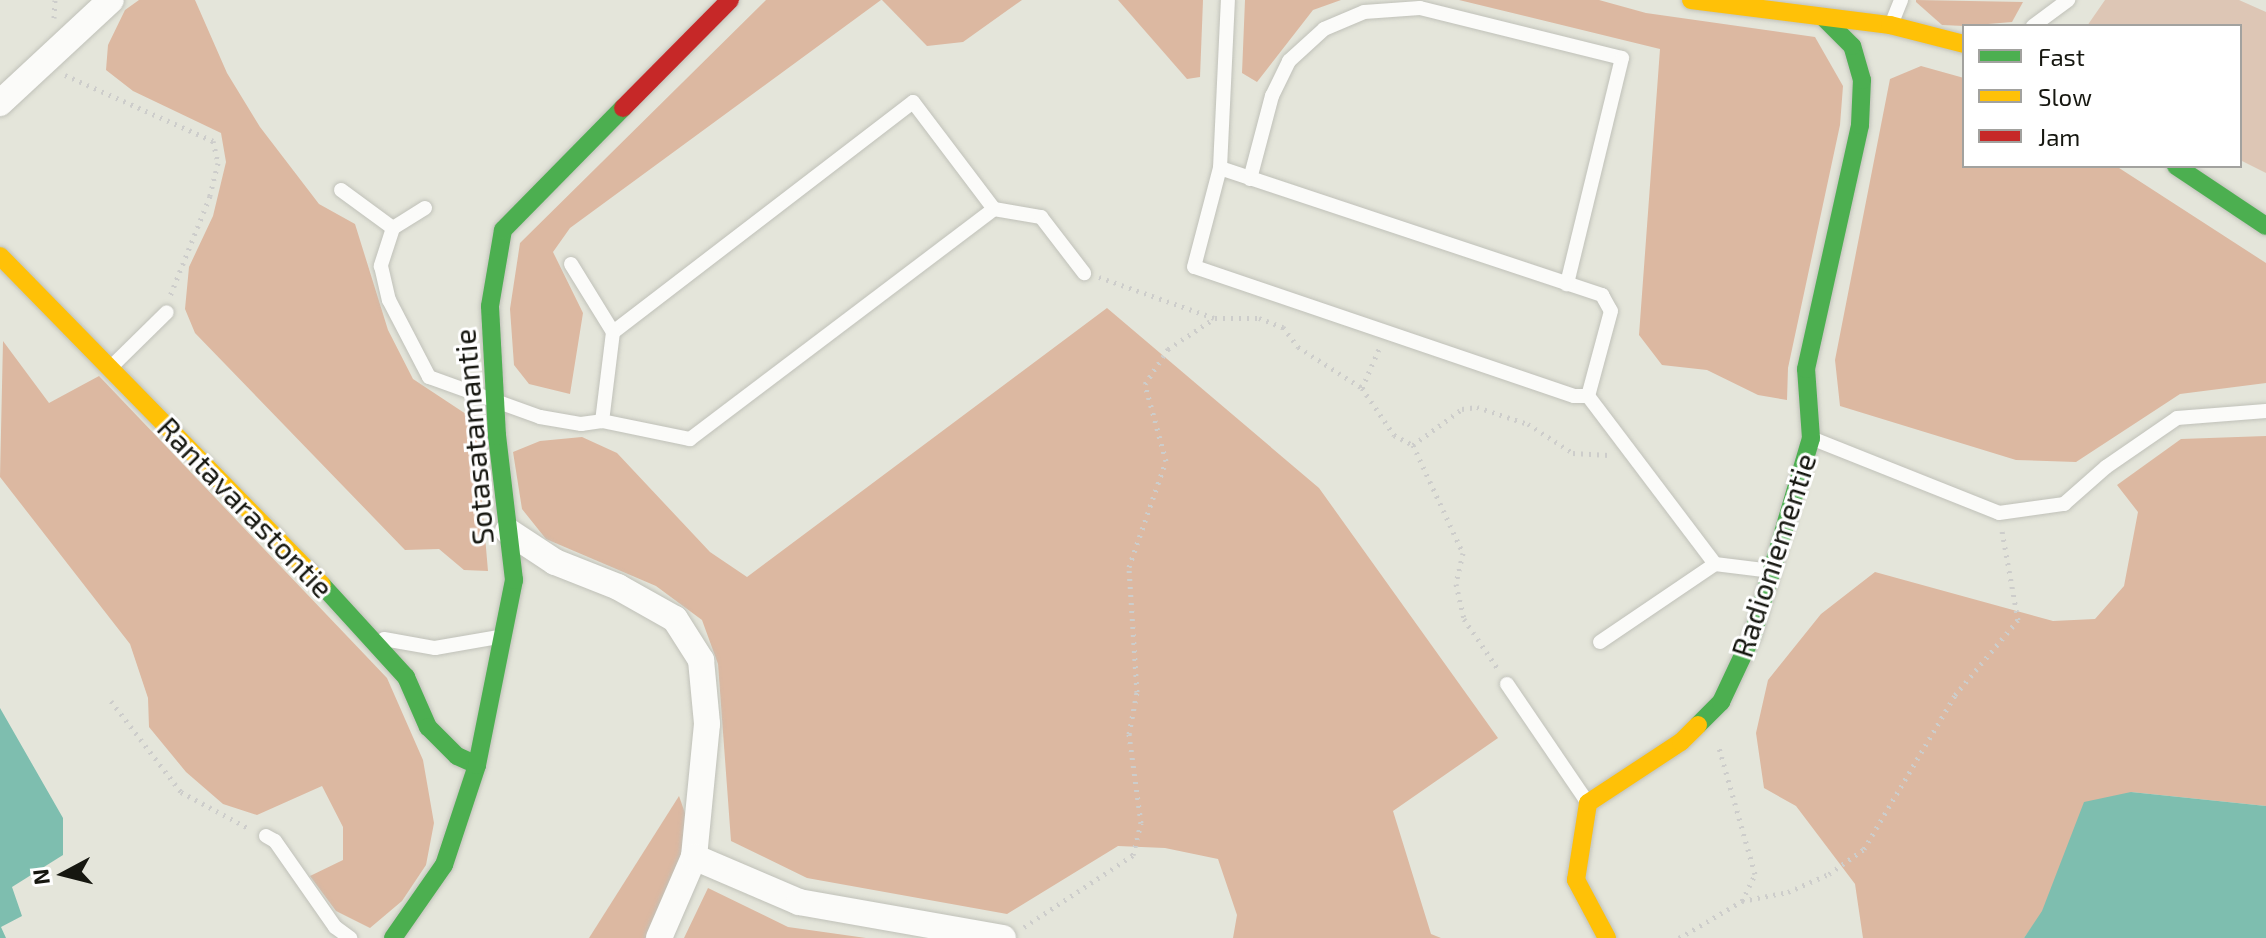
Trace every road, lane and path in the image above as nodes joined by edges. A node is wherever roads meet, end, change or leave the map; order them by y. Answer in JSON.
{"nodes":[{"id":1,"x":111,"y":0,"type":"edge"},
{"id":2,"x":730,"y":0,"type":"edge"},
{"id":3,"x":1228,"y":0,"type":"edge"},
{"id":4,"x":1691,"y":0,"type":"edge"},
{"id":5,"x":1901,"y":0,"type":"edge"},
{"id":6,"x":2068,"y":0,"type":"edge"},
{"id":7,"x":1794,"y":7,"type":"edge"},
{"id":8,"x":1823,"y":17,"type":"junction"},
{"id":9,"x":2036,"y":24,"type":"edge"},
{"id":10,"x":1890,"y":25,"type":"junction"},
{"id":11,"x":1962,"y":43,"type":"edge"},
{"id":12,"x":41,"y":65,"type":"junction"},
{"id":13,"x":0,"y":103,"type":"edge"},
{"id":14,"x":1220,"y":168,"type":"junction"},
{"id":15,"x":2179,"y":168,"type":"edge"},
{"id":16,"x":1250,"y":179,"type":"junction"},
{"id":17,"x":341,"y":190,"type":"dead end"},
{"id":18,"x":425,"y":208,"type":"dead end"},
{"id":19,"x":994,"y":209,"type":"junction"},
{"id":20,"x":2266,"y":226,"type":"edge"},
{"id":21,"x":393,"y":228,"type":"junction"},
{"id":22,"x":0,"y":256,"type":"edge"},
{"id":23,"x":571,"y":264,"type":"dead end"},
{"id":24,"x":1084,"y":273,"type":"joint"},
{"id":25,"x":1567,"y":284,"type":"junction"},
{"id":26,"x":167,"y":312,"type":"joint"},
{"id":27,"x":1215,"y":318,"type":"junction"},
{"id":28,"x":613,"y":332,"type":"junction"},
{"id":29,"x":1393,"y":333,"type":"junction"},
{"id":30,"x":111,"y":367,"type":"junction"},
{"id":31,"x":1362,"y":388,"type":"junction"},
{"id":32,"x":1588,"y":396,"type":"junction"},
{"id":33,"x":495,"y":397,"type":"junction"},
{"id":34,"x":2266,"y":411,"type":"edge"},
{"id":35,"x":602,"y":421,"type":"junction"},
{"id":36,"x":1811,"y":438,"type":"junction"},
{"id":37,"x":1413,"y":445,"type":"junction"},
{"id":38,"x":1634,"y":456,"type":"junction"},
{"id":39,"x":1999,"y":513,"type":"junction"},
{"id":40,"x":508,"y":531,"type":"junction"},
{"id":41,"x":1715,"y":564,"type":"junction"},
{"id":42,"x":1773,"y":571,"type":"junction"},
{"id":43,"x":372,"y":636,"type":"junction"},
{"id":44,"x":499,"y":637,"type":"junction"},
{"id":45,"x":1600,"y":642,"type":"dead end"},
{"id":46,"x":1507,"y":684,"type":"joint"},
{"id":47,"x":111,"y":701,"type":"dead end"},
{"id":48,"x":1721,"y":702,"type":"junction"},
{"id":49,"x":477,"y":765,"type":"junction"},
{"id":50,"x":1588,"y":803,"type":"junction"},
{"id":51,"x":266,"y":836,"type":"joint"},
{"id":52,"x":694,"y":857,"type":"junction"},
{"id":53,"x":1742,"y":901,"type":"junction"},
{"id":54,"x":350,"y":938,"type":"edge"},
{"id":55,"x":393,"y":938,"type":"edge"},
{"id":56,"x":659,"y":938,"type":"edge"},
{"id":57,"x":1003,"y":938,"type":"edge"},
{"id":58,"x":1011,"y":938,"type":"edge"},
{"id":59,"x":1607,"y":938,"type":"edge"},
{"id":60,"x":1679,"y":938,"type":"edge"}],
"edges":[{"from":1,"to":12,"type":"street"},
{"from":2,"to":33,"type":"street","name":"Sotasatamantie"},
{"from":3,"to":14,"type":"lane"},
{"from":4,"to":7,"type":"street"},
{"from":5,"to":10,"type":"lane"},
{"from":6,"to":9,"type":"lane"},
{"from":7,"to":8,"type":"street"},
{"from":8,"to":10,"type":"street"},
{"from":8,"to":36,"type":"street","name":"Radioniementie"},
{"from":10,"to":11,"type":"street"},
{"from":12,"to":13,"type":"street"},
{"from":12,"to":26,"type":"path"},
{"from":14,"to":16,"type":"lane"},
{"from":14,"to":29,"type":"lane"},
{"from":15,"to":20,"type":"street"},
{"from":16,"to":25,"type":"lane"},
{"from":16,"to":25,"type":"lane"},
{"from":17,"to":21,"type":"lane"},
{"from":18,"to":21,"type":"lane"},
{"from":19,"to":24,"type":"lane"},
{"from":19,"to":28,"type":"lane"},
{"from":19,"to":35,"type":"lane"},
{"from":21,"to":33,"type":"lane"},
{"from":22,"to":30,"type":"street","name":"Rantavarastontie"},
{"from":23,"to":28,"type":"lane"},
{"from":24,"to":27,"type":"path"},
{"from":25,"to":32,"type":"lane"},
{"from":26,"to":30,"type":"lane"},
{"from":27,"to":31,"type":"path"},
{"from":27,"to":58,"type":"path"},
{"from":28,"to":35,"type":"lane"},
{"from":29,"to":31,"type":"path"},
{"from":29,"to":32,"type":"lane"},
{"from":30,"to":43,"type":"street","name":"Rantavarastontie"},
{"from":31,"to":37,"type":"path"},
{"from":32,"to":38,"type":"lane"},
{"from":33,"to":35,"type":"lane"},
{"from":33,"to":40,"type":"street","name":"Sotasatamantie"},
{"from":34,"to":39,"type":"lane"},
{"from":36,"to":39,"type":"lane"},
{"from":36,"to":42,"type":"street","name":"Radioniementie"},
{"from":37,"to":38,"type":"path"},
{"from":37,"to":46,"type":"path"},
{"from":38,"to":41,"type":"lane"},
{"from":39,"to":53,"type":"path"},
{"from":40,"to":44,"type":"street","name":"Sotasatamantie"},
{"from":40,"to":52,"type":"street"},
{"from":41,"to":42,"type":"lane"},
{"from":41,"to":45,"type":"lane"},
{"from":42,"to":48,"type":"street","name":"Radioniementie"},
{"from":43,"to":44,"type":"lane"},
{"from":43,"to":49,"type":"street","name":"Rantavarastontie"},
{"from":44,"to":49,"type":"street","name":"Sotasatamantie"},
{"from":46,"to":50,"type":"lane"},
{"from":47,"to":51,"type":"path"},
{"from":48,"to":50,"type":"street","name":"Radioniementie"},
{"from":48,"to":53,"type":"path"},
{"from":49,"to":55,"type":"street","name":"Sotasatamantie"},
{"from":50,"to":59,"type":"street"},
{"from":51,"to":54,"type":"lane"},
{"from":52,"to":56,"type":"street"},
{"from":52,"to":57,"type":"street"},
{"from":53,"to":60,"type":"path"}]}
